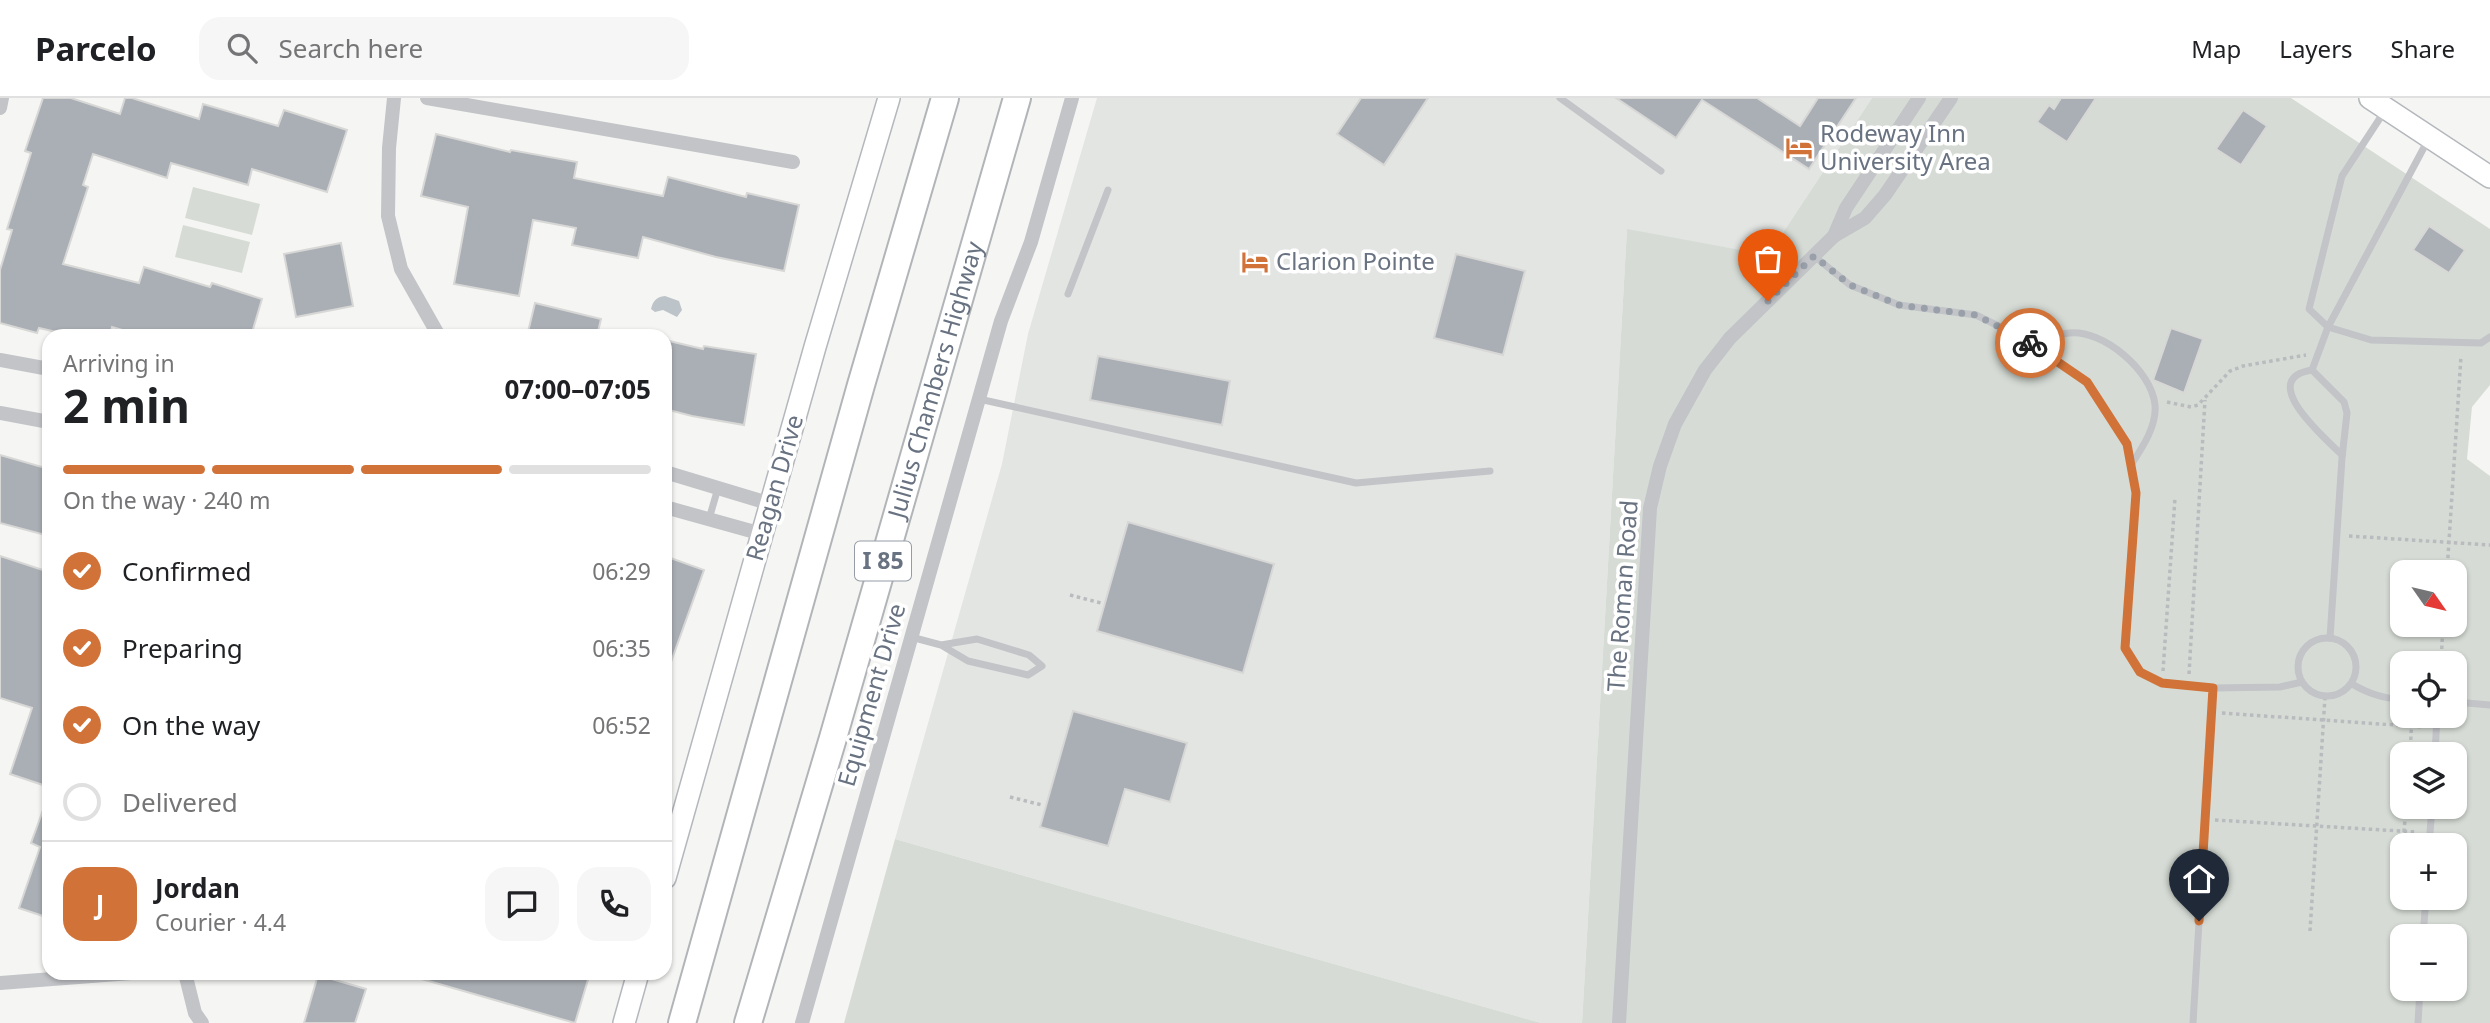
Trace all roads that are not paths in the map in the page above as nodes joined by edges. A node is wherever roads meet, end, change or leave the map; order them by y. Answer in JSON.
{"nodes":[{"id":1,"x":2,"y":98,"type":"edge"},
{"id":2,"x":394,"y":98,"type":"edge"},
{"id":3,"x":427,"y":98,"type":"edge"},
{"id":4,"x":889,"y":98,"type":"edge"},
{"id":5,"x":945,"y":98,"type":"edge"},
{"id":6,"x":1017,"y":98,"type":"edge"},
{"id":7,"x":1072,"y":98,"type":"edge"},
{"id":8,"x":1560,"y":98,"type":"edge"},
{"id":9,"x":1919,"y":98,"type":"edge"},
{"id":10,"x":1951,"y":98,"type":"edge"},
{"id":11,"x":2378,"y":103,"type":"edge"},
{"id":12,"x":0,"y":108,"type":"edge"},
{"id":13,"x":2430,"y":138,"type":"junction"},
{"id":14,"x":793,"y":162,"type":"dead end"},
{"id":15,"x":1661,"y":171,"type":"dead end"},
{"id":16,"x":2490,"y":177,"type":"edge"},
{"id":17,"x":1108,"y":190,"type":"dead end"},
{"id":18,"x":1834,"y":236,"type":"junction"},
{"id":19,"x":1814,"y":256,"type":"junction"},
{"id":20,"x":1068,"y":294,"type":"dead end"},
{"id":21,"x":2328,"y":327,"type":"junction"},
{"id":22,"x":435,"y":329,"type":"edge"},
{"id":23,"x":2490,"y":337,"type":"edge"},
{"id":24,"x":2032,"y":344,"type":"junction"},
{"id":25,"x":0,"y":360,"type":"edge"},
{"id":26,"x":42,"y":368,"type":"edge"},
{"id":27,"x":2312,"y":370,"type":"junction"},
{"id":28,"x":979,"y":399,"type":"junction"},
{"id":29,"x":0,"y":413,"type":"edge"},
{"id":30,"x":42,"y":421,"type":"edge"},
{"id":31,"x":2342,"y":455,"type":"junction"},
{"id":32,"x":2131,"y":465,"type":"junction"},
{"id":33,"x":1490,"y":471,"type":"dead end"},
{"id":34,"x":672,"y":474,"type":"edge"},
{"id":35,"x":718,"y":488,"type":"junction"},
{"id":36,"x":771,"y":504,"type":"junction"},
{"id":37,"x":672,"y":509,"type":"edge"},
{"id":38,"x":709,"y":519,"type":"junction"},
{"id":39,"x":762,"y":534,"type":"junction"},
{"id":40,"x":911,"y":637,"type":"junction"},
{"id":41,"x":2330,"y":638,"type":"junction"},
{"id":42,"x":941,"y":645,"type":"junction"},
{"id":43,"x":2302,"y":682,"type":"junction"},
{"id":44,"x":2352,"y":684,"type":"junction"},
{"id":45,"x":2213,"y":688,"type":"junction"},
{"id":46,"x":2390,"y":699,"type":"edge"},
{"id":47,"x":2467,"y":703,"type":"edge"},
{"id":48,"x":2490,"y":705,"type":"edge"},
{"id":49,"x":672,"y":853,"type":"edge"},
{"id":50,"x":42,"y":980,"type":"edge"},
{"id":51,"x":187,"y":980,"type":"edge"},
{"id":52,"x":636,"y":980,"type":"edge"},
{"id":53,"x":0,"y":983,"type":"edge"},
{"id":54,"x":2419,"y":1001,"type":"edge"},
{"id":55,"x":202,"y":1023,"type":"edge"},
{"id":56,"x":624,"y":1023,"type":"edge"},
{"id":57,"x":682,"y":1023,"type":"edge"},
{"id":58,"x":748,"y":1023,"type":"edge"},
{"id":59,"x":802,"y":1023,"type":"edge"},
{"id":60,"x":1619,"y":1023,"type":"edge"},
{"id":61,"x":2193,"y":1023,"type":"edge"},
{"id":62,"x":2418,"y":1023,"type":"edge"}],
"edges":[{"from":1,"to":12,"type":"street"},
{"from":2,"to":22,"type":"street"},
{"from":3,"to":14,"type":"street"},
{"from":4,"to":36,"type":"street","name":"Reagan Drive"},
{"from":5,"to":57,"type":"highway","number":"I 85"},
{"from":6,"to":58,"type":"highway","name":"Julius Chambers Highway","number":"I 85"},
{"from":7,"to":28,"type":"street","name":"Equipment Drive"},
{"from":8,"to":15,"type":"lane"},
{"from":9,"to":18,"type":"street","name":"The Roman Road"},
{"from":10,"to":18,"type":"street","name":"The Roman Road"},
{"from":11,"to":13,"type":"street"},
{"from":11,"to":21,"type":"lane"},
{"from":13,"to":16,"type":"street"},
{"from":13,"to":21,"type":"lane"},
{"from":17,"to":20,"type":"lane"},
{"from":18,"to":19,"type":"street","name":"The Roman Road"},
{"from":19,"to":24,"type":"lane"},
{"from":19,"to":60,"type":"street","name":"The Roman Road"},
{"from":21,"to":23,"type":"lane"},
{"from":21,"to":27,"type":"lane"},
{"from":24,"to":32,"type":"lane"},
{"from":24,"to":32,"type":"lane"},
{"from":25,"to":26,"type":"street"},
{"from":27,"to":31,"type":"lane"},
{"from":27,"to":31,"type":"lane"},
{"from":28,"to":33,"type":"lane"},
{"from":28,"to":40,"type":"street","name":"Equipment Drive"},
{"from":29,"to":30,"type":"street"},
{"from":31,"to":41,"type":"lane"},
{"from":32,"to":45,"type":"lane"},
{"from":34,"to":35,"type":"street"},
{"from":35,"to":36,"type":"street"},
{"from":35,"to":38,"type":"lane"},
{"from":36,"to":39,"type":"street","name":"Reagan Drive"},
{"from":37,"to":38,"type":"street"},
{"from":38,"to":39,"type":"street"},
{"from":39,"to":49,"type":"street","name":"Reagan Drive"},
{"from":40,"to":42,"type":"lane"},
{"from":40,"to":59,"type":"street","name":"Equipment Drive"},
{"from":41,"to":43,"type":"lane"},
{"from":41,"to":44,"type":"lane"},
{"from":42,"to":42,"type":"lane"},
{"from":43,"to":44,"type":"lane"},
{"from":43,"to":45,"type":"lane"},
{"from":44,"to":46,"type":"lane"},
{"from":45,"to":61,"type":"lane"},
{"from":47,"to":48,"type":"lane"},
{"from":50,"to":53,"type":"street"},
{"from":51,"to":55,"type":"street"},
{"from":52,"to":56,"type":"street"},
{"from":54,"to":62,"type":"lane"}]}
